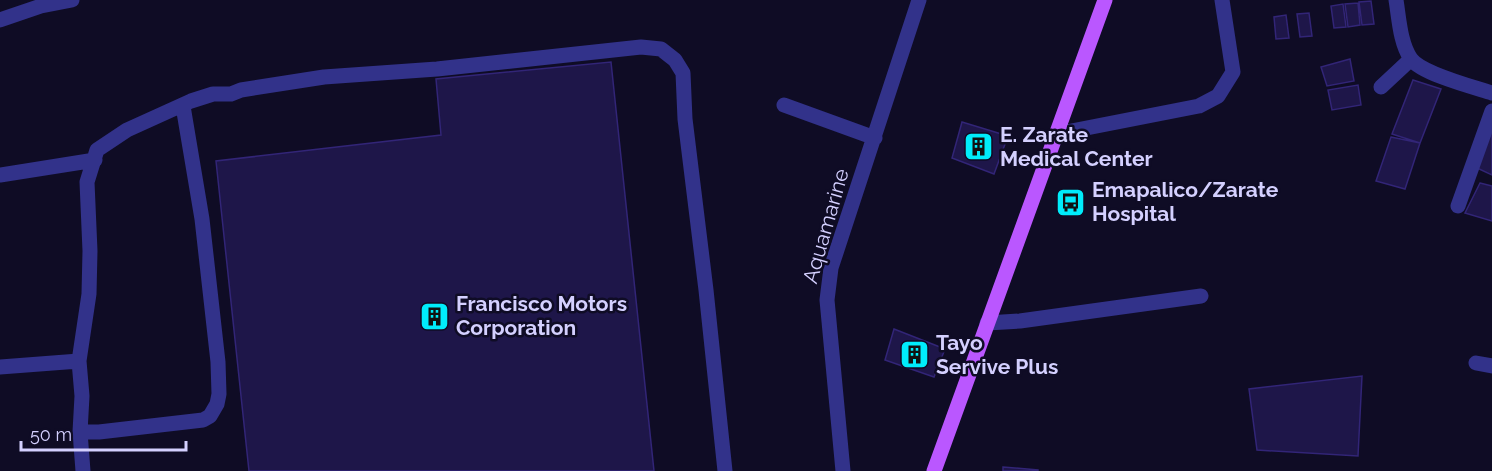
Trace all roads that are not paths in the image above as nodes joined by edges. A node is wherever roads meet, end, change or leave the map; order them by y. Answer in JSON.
{"nodes":[{"id":1,"x":72,"y":0,"type":"edge"},
{"id":2,"x":919,"y":0,"type":"edge"},
{"id":3,"x":1105,"y":0,"type":"edge"},
{"id":4,"x":1222,"y":0,"type":"edge"},
{"id":5,"x":1396,"y":0,"type":"edge"},
{"id":6,"x":42,"y":3,"type":"edge"},
{"id":7,"x":0,"y":20,"type":"edge"},
{"id":8,"x":1411,"y":59,"type":"junction"},
{"id":9,"x":1381,"y":87,"type":"dead end"},
{"id":10,"x":1492,"y":93,"type":"edge"},
{"id":11,"x":784,"y":105,"type":"dead end"},
{"id":12,"x":183,"y":106,"type":"junction"},
{"id":13,"x":1492,"y":111,"type":"edge"},
{"id":14,"x":1056,"y":134,"type":"junction"},
{"id":15,"x":875,"y":138,"type":"junction"},
{"id":16,"x":95,"y":160,"type":"junction"},
{"id":17,"x":0,"y":175,"type":"edge"},
{"id":18,"x":1458,"y":206,"type":"dead end"},
{"id":19,"x":1202,"y":296,"type":"dead end"},
{"id":20,"x":987,"y":323,"type":"junction"},
{"id":21,"x":79,"y":361,"type":"junction"},
{"id":22,"x":1476,"y":363,"type":"dead end"},
{"id":23,"x":1492,"y":366,"type":"edge"},
{"id":24,"x":0,"y":367,"type":"edge"},
{"id":25,"x":80,"y":432,"type":"junction"},
{"id":26,"x":83,"y":471,"type":"edge"},
{"id":27,"x":725,"y":471,"type":"edge"},
{"id":28,"x":843,"y":471,"type":"edge"},
{"id":29,"x":934,"y":471,"type":"edge"}],
"edges":[{"from":1,"to":6,"type":"street"},
{"from":2,"to":15,"type":"street","name":"Aquamarine"},
{"from":3,"to":14,"type":"main road"},
{"from":4,"to":14,"type":"street"},
{"from":5,"to":8,"type":"street"},
{"from":6,"to":7,"type":"street"},
{"from":8,"to":9,"type":"street"},
{"from":8,"to":10,"type":"street"},
{"from":11,"to":15,"type":"street"},
{"from":12,"to":16,"type":"street"},
{"from":12,"to":25,"type":"street"},
{"from":12,"to":27,"type":"street"},
{"from":13,"to":18,"type":"street"},
{"from":14,"to":20,"type":"main road"},
{"from":15,"to":28,"type":"street","name":"Aquamarine"},
{"from":16,"to":17,"type":"street"},
{"from":16,"to":21,"type":"street"},
{"from":19,"to":20,"type":"street"},
{"from":20,"to":29,"type":"main road"},
{"from":21,"to":24,"type":"street"},
{"from":21,"to":25,"type":"street"},
{"from":22,"to":23,"type":"street"},
{"from":25,"to":26,"type":"street"}]}
